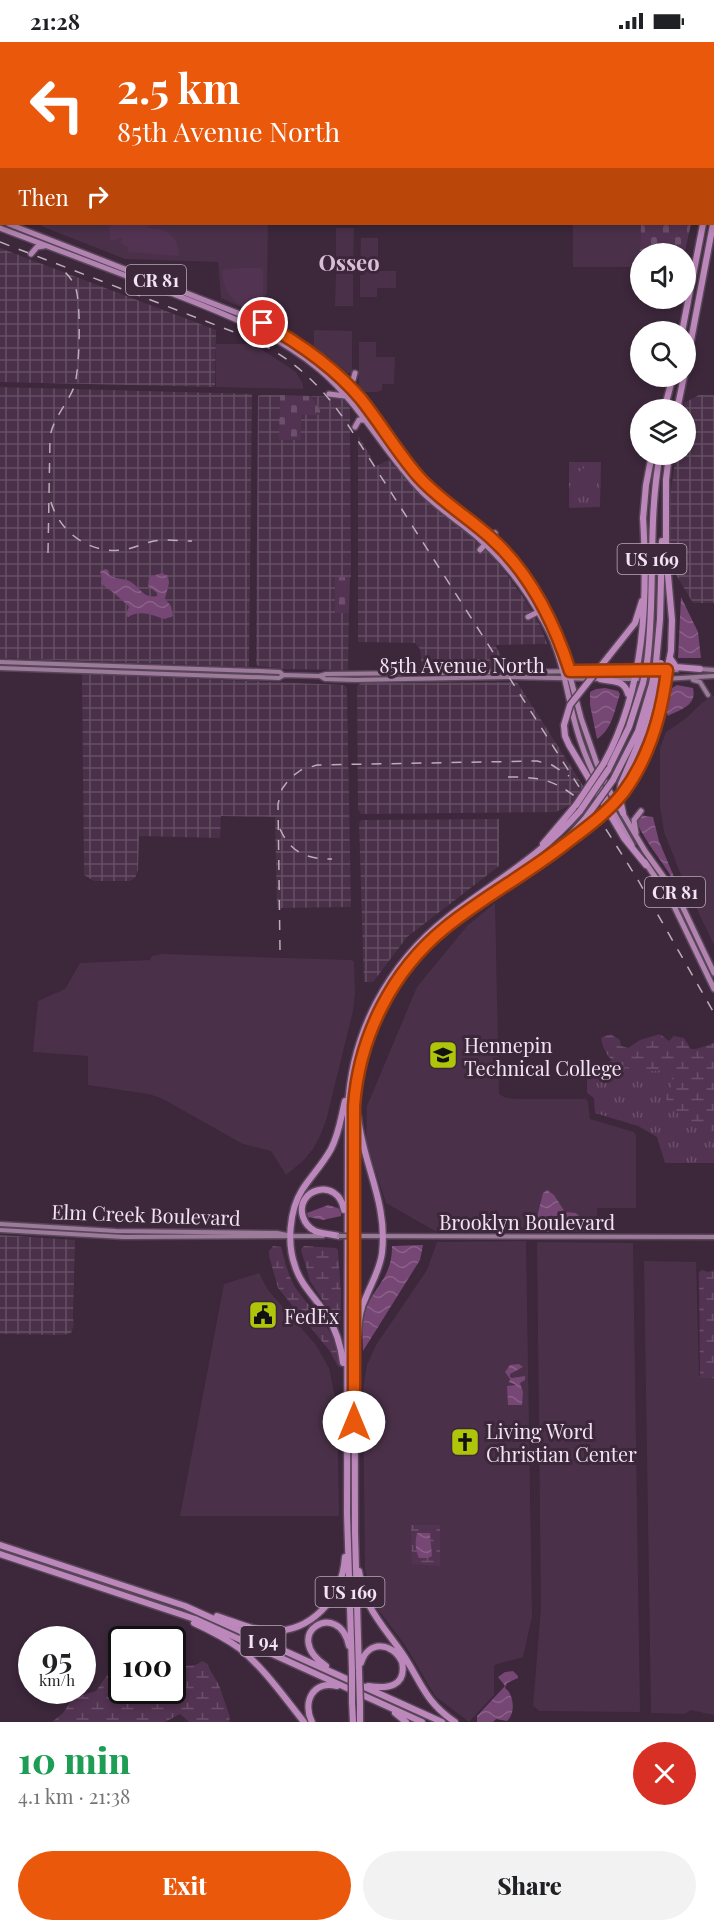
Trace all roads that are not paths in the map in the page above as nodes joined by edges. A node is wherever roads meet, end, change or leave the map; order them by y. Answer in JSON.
{"nodes":[{"id":1,"x":12,"y":225,"type":"edge"},
{"id":2,"x":703,"y":225,"type":"edge"},
{"id":3,"x":713,"y":225,"type":"edge"},
{"id":4,"x":0,"y":228,"type":"edge"},
{"id":5,"x":36,"y":241,"type":"junction"},
{"id":6,"x":48,"y":246,"type":"junction"},
{"id":7,"x":684,"y":321,"type":"edge"},
{"id":8,"x":695,"y":321,"type":"edge"},
{"id":9,"x":309,"y":351,"type":"junction"},
{"id":10,"x":304,"y":358,"type":"junction"},
{"id":11,"x":311,"y":363,"type":"junction"},
{"id":12,"x":355,"y":373,"type":"dead end"},
{"id":13,"x":341,"y":378,"type":"junction"},
{"id":14,"x":336,"y":385,"type":"junction"},
{"id":15,"x":355,"y":392,"type":"junction"},
{"id":16,"x":346,"y":396,"type":"junction"},
{"id":17,"x":355,"y":405,"type":"junction"},
{"id":18,"x":366,"y":420,"type":"junction"},
{"id":19,"x":355,"y":427,"type":"dead end"},
{"id":20,"x":384,"y":430,"type":"junction"},
{"id":21,"x":650,"y":465,"type":"edge"},
{"id":22,"x":659,"y":465,"type":"edge"},
{"id":23,"x":668,"y":465,"type":"edge"},
{"id":24,"x":415,"y":467,"type":"junction"},
{"id":25,"x":406,"y":474,"type":"junction"},
{"id":26,"x":666,"y":479,"type":"junction"},
{"id":27,"x":643,"y":517,"type":"junction"},
{"id":28,"x":494,"y":536,"type":"junction"},
{"id":29,"x":486,"y":544,"type":"junction"},
{"id":30,"x":480,"y":550,"type":"dead end"},
{"id":31,"x":515,"y":564,"type":"junction"},
{"id":32,"x":508,"y":569,"type":"junction"},
{"id":33,"x":544,"y":608,"type":"junction"},
{"id":34,"x":538,"y":612,"type":"junction"},
{"id":35,"x":528,"y":617,"type":"dead end"},
{"id":36,"x":670,"y":656,"type":"junction"},
{"id":37,"x":0,"y":662,"type":"edge"},
{"id":38,"x":0,"y":668,"type":"edge"},
{"id":39,"x":700,"y":669,"type":"junction"},
{"id":40,"x":636,"y":670,"type":"junction"},
{"id":41,"x":667,"y":670,"type":"junction"},
{"id":42,"x":714,"y":670,"type":"edge"},
{"id":43,"x":563,"y":671,"type":"junction"},
{"id":44,"x":570,"y":671,"type":"junction"},
{"id":45,"x":284,"y":675,"type":"junction"},
{"id":46,"x":473,"y":676,"type":"junction"},
{"id":47,"x":712,"y":676,"type":"edge"},
{"id":48,"x":568,"y":679,"type":"junction"},
{"id":49,"x":600,"y":679,"type":"junction"},
{"id":50,"x":634,"y":679,"type":"junction"},
{"id":51,"x":666,"y":679,"type":"junction"},
{"id":52,"x":679,"y":679,"type":"junction"},
{"id":53,"x":655,"y":683,"type":"junction"},
{"id":54,"x":704,"y":689,"type":"junction"},
{"id":55,"x":708,"y":695,"type":"dead end"},
{"id":56,"x":629,"y":698,"type":"junction"},
{"id":57,"x":578,"y":808,"type":"junction"},
{"id":58,"x":641,"y":811,"type":"dead end"},
{"id":59,"x":623,"y":813,"type":"junction"},
{"id":60,"x":637,"y":837,"type":"junction"},
{"id":61,"x":646,"y":865,"type":"junction"},
{"id":62,"x":535,"y":867,"type":"junction"},
{"id":63,"x":714,"y":973,"type":"edge"},
{"id":64,"x":714,"y":989,"type":"edge"},
{"id":65,"x":361,"y":1064,"type":"junction"},
{"id":66,"x":349,"y":1086,"type":"junction"},
{"id":67,"x":0,"y":1224,"type":"edge"},
{"id":68,"x":0,"y":1230,"type":"edge"},
{"id":69,"x":291,"y":1236,"type":"junction"},
{"id":70,"x":339,"y":1236,"type":"junction"},
{"id":71,"x":382,"y":1236,"type":"junction"},
{"id":72,"x":714,"y":1237,"type":"edge"},
{"id":73,"x":346,"y":1261,"type":"junction"},
{"id":74,"x":354,"y":1378,"type":"junction"},
{"id":75,"x":346,"y":1415,"type":"junction"},
{"id":76,"x":347,"y":1514,"type":"junction"},
{"id":77,"x":355,"y":1533,"type":"junction"},
{"id":78,"x":0,"y":1545,"type":"edge"},
{"id":79,"x":0,"y":1554,"type":"edge"},
{"id":80,"x":171,"y":1601,"type":"junction"},
{"id":81,"x":149,"y":1603,"type":"junction"},
{"id":82,"x":355,"y":1671,"type":"junction"},
{"id":83,"x":356,"y":1682,"type":"junction"},
{"id":84,"x":363,"y":1686,"type":"junction"},
{"id":85,"x":360,"y":1694,"type":"junction"},
{"id":86,"x":304,"y":1722,"type":"edge"},
{"id":87,"x":312,"y":1722,"type":"edge"},
{"id":88,"x":351,"y":1722,"type":"edge"},
{"id":89,"x":360,"y":1722,"type":"edge"},
{"id":90,"x":406,"y":1722,"type":"edge"},
{"id":91,"x":422,"y":1722,"type":"edge"},
{"id":92,"x":442,"y":1722,"type":"edge"},
{"id":93,"x":455,"y":1722,"type":"edge"}],
"edges":[{"from":1,"to":9,"type":"highway","number":"CR 81"},
{"from":2,"to":7,"type":"highway"},
{"from":3,"to":8,"type":"highway"},
{"from":4,"to":5,"type":"highway","number":"CR 81"},
{"from":5,"to":6,"type":"highway","number":"CR 81"},
{"from":5,"to":6,"type":"highway"},
{"from":6,"to":10,"type":"highway","number":"CR 81"},
{"from":9,"to":10,"type":"highway"},
{"from":9,"to":13,"type":"highway","number":"CR 81"},
{"from":10,"to":11,"type":"highway","number":"CR 81"},
{"from":11,"to":14,"type":"highway","number":"CR 81"},
{"from":11,"to":15,"type":"highway"},
{"from":12,"to":13,"type":"highway"},
{"from":13,"to":15,"type":"highway","number":"CR 81"},
{"from":14,"to":16,"type":"highway","number":"CR 81"},
{"from":14,"to":16,"type":"highway"},
{"from":15,"to":20,"type":"highway","number":"CR 81"},
{"from":16,"to":17,"type":"highway","number":"CR 81"},
{"from":17,"to":18,"type":"highway","number":"CR 81"},
{"from":17,"to":20,"type":"highway"},
{"from":18,"to":19,"type":"highway"},
{"from":18,"to":25,"type":"highway","number":"CR 81"},
{"from":20,"to":24,"type":"highway","number":"CR 81"},
{"from":21,"to":27,"type":"highway"},
{"from":22,"to":57,"type":"highway","number":"US 169","bridge":true},
{"from":23,"to":26,"type":"highway","number":"US 169"},
{"from":24,"to":25,"type":"highway"},
{"from":24,"to":28,"type":"highway","number":"CR 81"},
{"from":25,"to":29,"type":"highway","number":"CR 81"},
{"from":26,"to":36,"type":"highway"},
{"from":26,"to":53,"type":"highway","number":"US 169","bridge":true},
{"from":27,"to":40,"type":"highway"},
{"from":27,"to":61,"type":"highway","bridge":true},
{"from":28,"to":29,"type":"highway"},
{"from":28,"to":31,"type":"highway","number":"CR 81"},
{"from":29,"to":30,"type":"highway"},
{"from":29,"to":32,"type":"highway","number":"CR 81"},
{"from":31,"to":32,"type":"highway"},
{"from":31,"to":33,"type":"highway","number":"CR 81"},
{"from":32,"to":34,"type":"highway","number":"CR 81"},
{"from":33,"to":34,"type":"highway"},
{"from":33,"to":44,"type":"highway","number":"CR 81"},
{"from":34,"to":35,"type":"highway"},
{"from":34,"to":43,"type":"highway","number":"CR 81"},
{"from":36,"to":39,"type":"highway"},
{"from":36,"to":41,"type":"highway"},
{"from":37,"to":45,"type":"main road","name":"85th Avenue North"},
{"from":38,"to":45,"type":"main road","name":"85th Avenue North"},
{"from":39,"to":41,"type":"main road","name":"85th Avenue North"},
{"from":39,"to":42,"type":"main road","name":"85th Avenue North"},
{"from":40,"to":41,"type":"main road","name":"85th Avenue North"},
{"from":40,"to":44,"type":"main road","name":"85th Avenue North"},
{"from":40,"to":50,"type":"highway"},
{"from":41,"to":51,"type":"highway"},
{"from":43,"to":44,"type":"main road","name":"85th Avenue North"},
{"from":43,"to":46,"type":"main road","name":"85th Avenue North"},
{"from":43,"to":48,"type":"highway","number":"CR 81"},
{"from":44,"to":48,"type":"highway","number":"CR 81"},
{"from":45,"to":46,"type":"main road","name":"85th Avenue North"},
{"from":46,"to":48,"type":"main road","name":"85th Avenue North"},
{"from":47,"to":52,"type":"main road","name":"85th Avenue North"},
{"from":47,"to":54,"type":"main road"},
{"from":48,"to":49,"type":"main road","name":"85th Avenue North"},
{"from":48,"to":59,"type":"highway","number":"CR 81"},
{"from":48,"to":61,"type":"highway","number":"CR 81"},
{"from":49,"to":50,"type":"main road","name":"85th Avenue North"},
{"from":49,"to":56,"type":"highway"},
{"from":50,"to":51,"type":"main road","name":"85th Avenue North"},
{"from":50,"to":56,"type":"highway"},
{"from":51,"to":52,"type":"main road","name":"85th Avenue North"},
{"from":51,"to":62,"type":"highway","bridge":true},
{"from":52,"to":54,"type":"main road"},
{"from":53,"to":59,"type":"highway"},
{"from":53,"to":62,"type":"highway","number":"US 169","bridge":true},
{"from":54,"to":55,"type":"main road"},
{"from":56,"to":57,"type":"highway","bridge":true},
{"from":57,"to":66,"type":"highway","number":"US 169"},
{"from":58,"to":60,"type":"highway"},
{"from":59,"to":60,"type":"highway","number":"CR 81"},
{"from":60,"to":63,"type":"highway","number":"CR 81"},
{"from":61,"to":64,"type":"highway","number":"CR 81"},
{"from":62,"to":65,"type":"highway","number":"US 169"},
{"from":65,"to":71,"type":"highway"},
{"from":65,"to":74,"type":"highway","number":"US 169"},
{"from":66,"to":69,"type":"highway"},
{"from":66,"to":73,"type":"highway","number":"US 169"},
{"from":67,"to":69,"type":"main road","name":"Elm Creek Boulevard"},
{"from":68,"to":69,"type":"main road","name":"Elm Creek Boulevard"},
{"from":69,"to":70,"type":"main road","name":"Elm Creek Boulevard"},
{"from":69,"to":75,"type":"highway"},
{"from":70,"to":71,"type":"main road","name":"Brooklyn Boulevard","bridge":true},
{"from":70,"to":73,"type":"highway"},
{"from":71,"to":72,"type":"main road","name":"Brooklyn Boulevard"},
{"from":71,"to":74,"type":"highway"},
{"from":73,"to":75,"type":"highway","number":"US 169"},
{"from":74,"to":77,"type":"highway","number":"US 169"},
{"from":75,"to":76,"type":"highway","number":"US 169"},
{"from":76,"to":80,"type":"highway"},
{"from":76,"to":82,"type":"highway","number":"US 169"},
{"from":77,"to":82,"type":"highway","number":"US 169"},
{"from":77,"to":93,"type":"highway"},
{"from":78,"to":80,"type":"highway","number":"I 94"},
{"from":79,"to":81,"type":"highway","number":"I 94"},
{"from":80,"to":83,"type":"highway","number":"I 94"},
{"from":81,"to":85,"type":"highway","number":"I 94"},
{"from":81,"to":86,"type":"highway"},
{"from":82,"to":83,"type":"highway"},
{"from":82,"to":84,"type":"highway"},
{"from":82,"to":88,"type":"highway","number":"US 169","bridge":true},
{"from":82,"to":89,"type":"highway","number":"US 169","bridge":true},
{"from":83,"to":84,"type":"highway","number":"I 94"},
{"from":84,"to":92,"type":"highway","number":"I 94"},
{"from":85,"to":87,"type":"highway"},
{"from":85,"to":90,"type":"highway"},
{"from":85,"to":91,"type":"highway","number":"I 94"}]}
